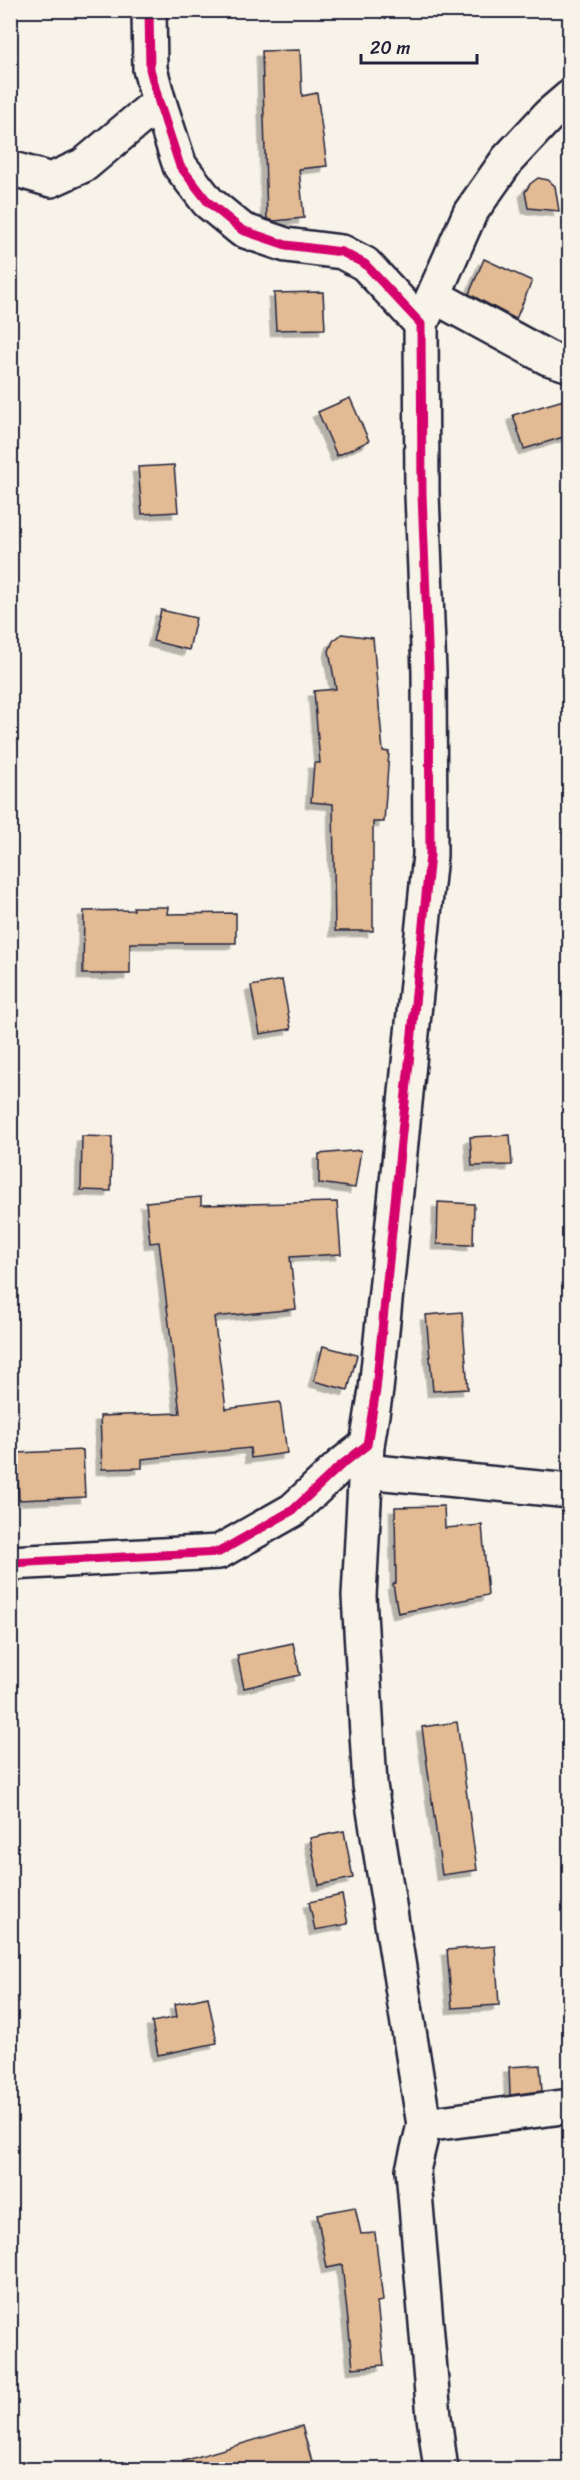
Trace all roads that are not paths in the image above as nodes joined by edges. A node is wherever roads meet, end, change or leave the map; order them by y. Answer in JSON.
{"nodes":[{"id":1,"x":149,"y":10,"type":"edge"},
{"id":2,"x":570,"y":98,"type":"edge"},
{"id":3,"x":159,"y":102,"type":"junction"},
{"id":4,"x":10,"y":168,"type":"edge"},
{"id":5,"x":428,"y":310,"type":"junction"},
{"id":6,"x":570,"y":365,"type":"edge"},
{"id":7,"x":366,"y":1458,"type":"junction"},
{"id":8,"x":570,"y":1491,"type":"edge"},
{"id":9,"x":10,"y":1563,"type":"edge"},
{"id":10,"x":570,"y":2106,"type":"edge"},
{"id":11,"x":424,"y":2125,"type":"junction"},
{"id":12,"x":441,"y":2469,"type":"edge"}],
"edges":[{"from":1,"to":3,"type":"street"},
{"from":2,"to":5,"type":"street"},
{"from":3,"to":4,"type":"street"},
{"from":3,"to":5,"type":"street"},
{"from":5,"to":6,"type":"street"},
{"from":5,"to":7,"type":"street"},
{"from":7,"to":8,"type":"street"},
{"from":7,"to":9,"type":"street"},
{"from":7,"to":11,"type":"street"},
{"from":10,"to":11,"type":"street"},
{"from":11,"to":12,"type":"street"}]}
